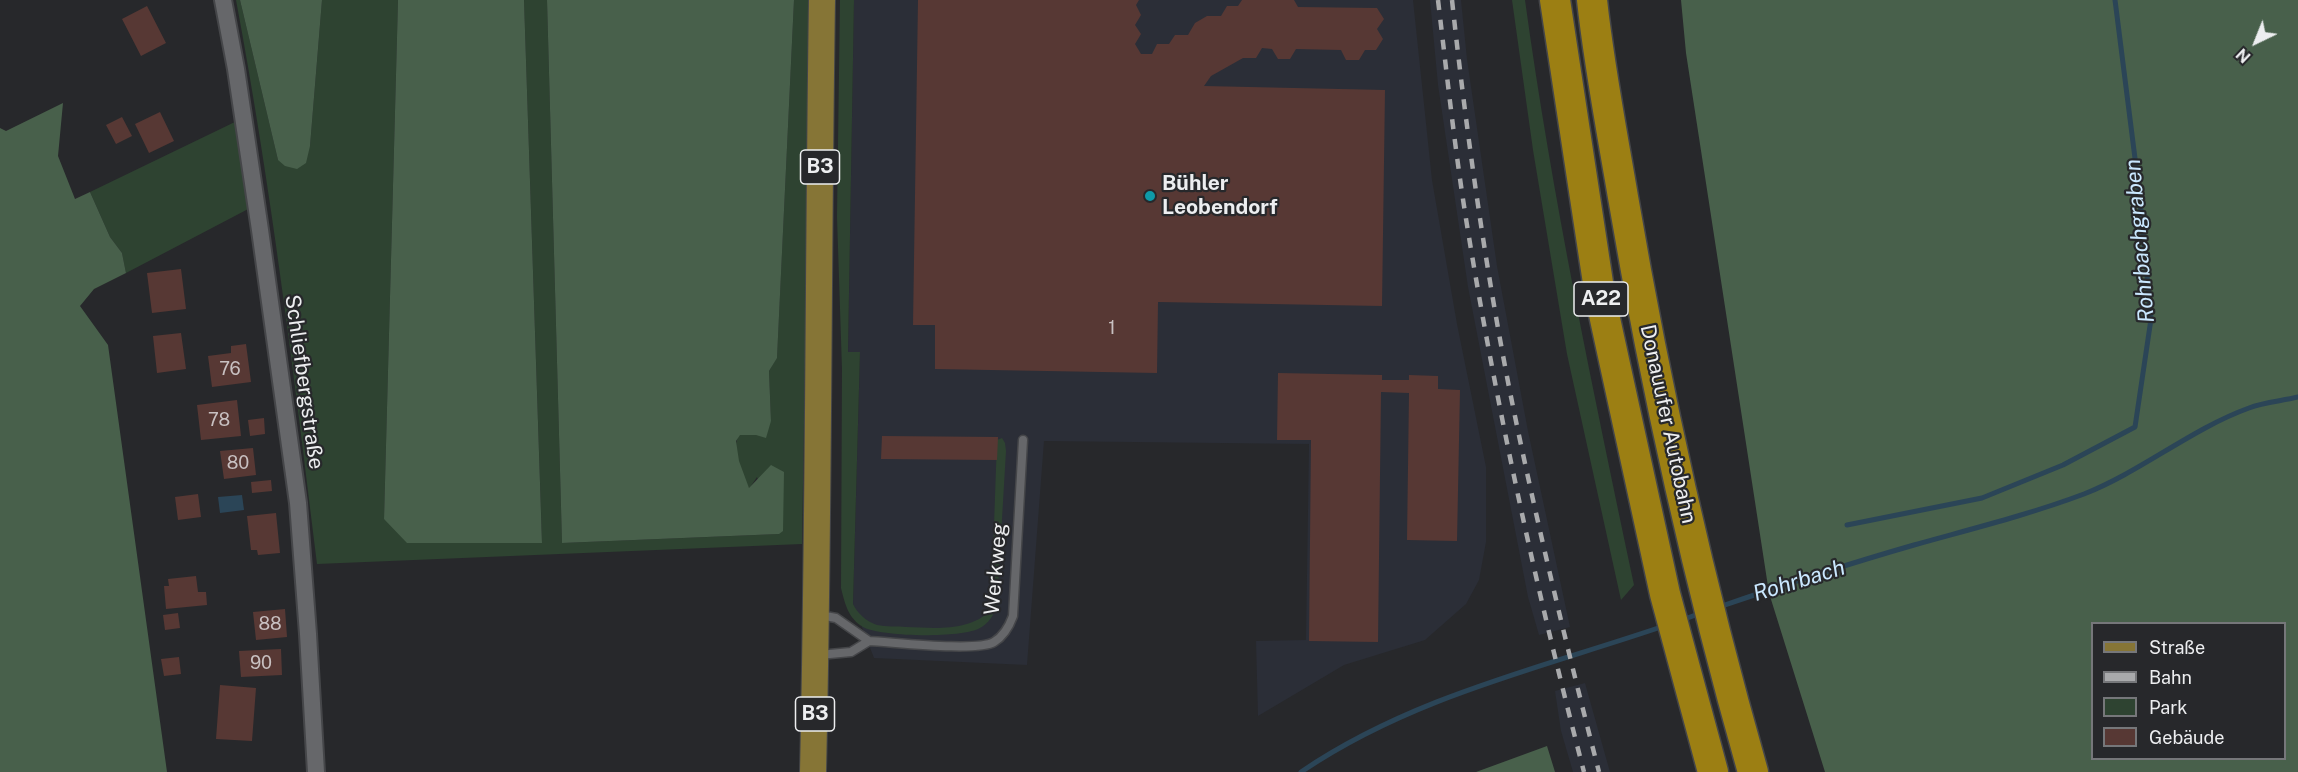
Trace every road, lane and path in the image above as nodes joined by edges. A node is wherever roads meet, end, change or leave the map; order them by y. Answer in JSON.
{"nodes":[{"id":1,"x":223,"y":0,"type":"edge"},
{"id":2,"x":822,"y":0,"type":"edge"},
{"id":3,"x":1555,"y":0,"type":"edge"},
{"id":4,"x":1592,"y":0,"type":"edge"},
{"id":5,"x":1023,"y":440,"type":"dead end"},
{"id":6,"x":817,"y":615,"type":"junction"},
{"id":7,"x":869,"y":641,"type":"junction"},
{"id":8,"x":816,"y":655,"type":"junction"},
{"id":9,"x":316,"y":772,"type":"edge"},
{"id":10,"x":813,"y":772,"type":"edge"},
{"id":11,"x":1713,"y":772,"type":"edge"},
{"id":12,"x":1754,"y":772,"type":"edge"}],
"edges":[{"from":1,"to":9,"type":"street","name":"Schliefbergstraße"},
{"from":2,"to":6,"type":"main road","number":"B3"},
{"from":3,"to":11,"type":"highway","name":"Donauufer Autobahn","number":"A22"},
{"from":4,"to":12,"type":"highway","name":"Donauufer Autobahn","number":"A22"},
{"from":5,"to":7,"type":"lane","name":"Werkweg"},
{"from":6,"to":7,"type":"lane"},
{"from":6,"to":8,"type":"main road","number":"B3"},
{"from":7,"to":8,"type":"lane"},
{"from":8,"to":10,"type":"main road","number":"B3"}]}
